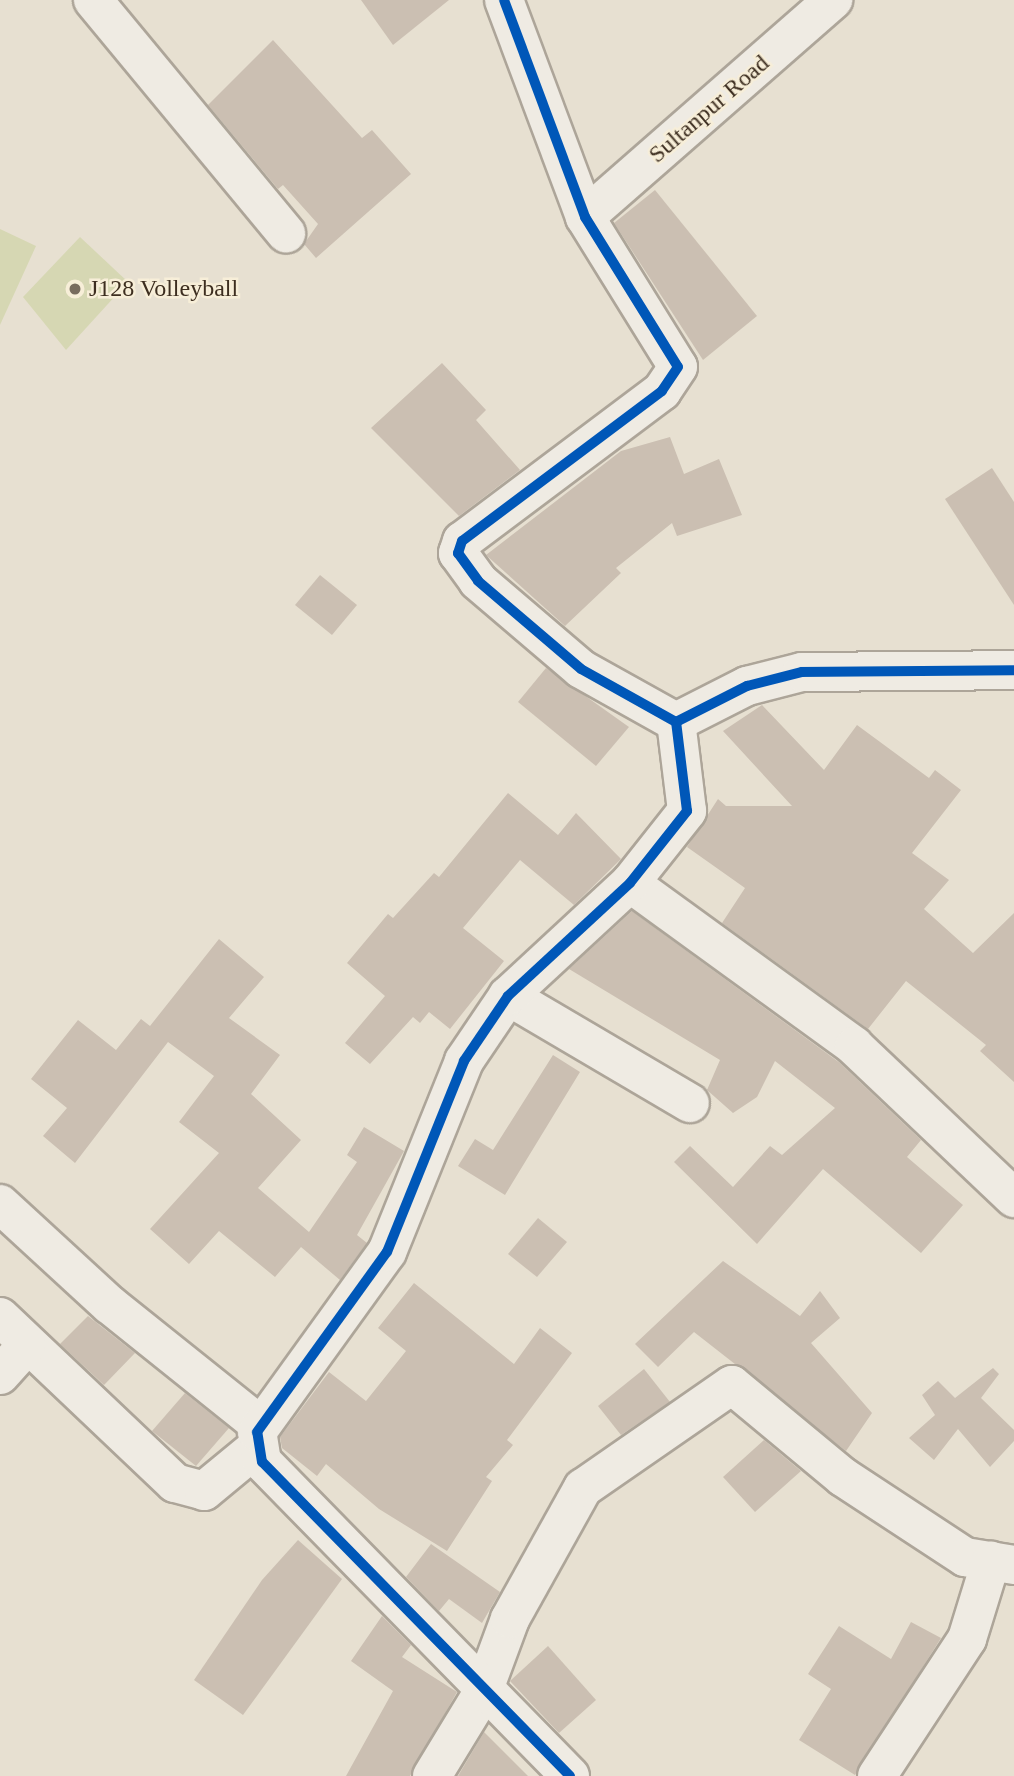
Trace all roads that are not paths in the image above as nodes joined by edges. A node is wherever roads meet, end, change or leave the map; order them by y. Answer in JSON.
{"nodes":[{"id":1,"x":93,"y":0,"type":"edge"},
{"id":2,"x":504,"y":0,"type":"edge"},
{"id":3,"x":833,"y":0,"type":"edge"},
{"id":4,"x":584,"y":217,"type":"junction"},
{"id":5,"x":286,"y":233,"type":"dead end"},
{"id":6,"x":1014,"y":670,"type":"edge"},
{"id":7,"x":676,"y":722,"type":"junction"},
{"id":8,"x":630,"y":883,"type":"junction"},
{"id":9,"x":508,"y":996,"type":"junction"},
{"id":10,"x":690,"y":1103,"type":"dead end"},
{"id":11,"x":1014,"y":1198,"type":"edge"},
{"id":12,"x":0,"y":1204,"type":"edge"},
{"id":13,"x":0,"y":1317,"type":"edge"},
{"id":14,"x":26,"y":1346,"type":"junction"},
{"id":15,"x":0,"y":1375,"type":"edge"},
{"id":16,"x":258,"y":1437,"type":"junction"},
{"id":17,"x":1002,"y":1563,"type":"edge"},
{"id":18,"x":483,"y":1692,"type":"junction"},
{"id":19,"x":432,"y":1776,"type":"edge"},
{"id":20,"x":569,"y":1776,"type":"edge"},
{"id":21,"x":877,"y":1776,"type":"edge"}],
"edges":[{"from":1,"to":5,"type":"street"},
{"from":2,"to":4,"type":"street"},
{"from":3,"to":4,"type":"street","name":"Sultanpur Road"},
{"from":4,"to":7,"type":"street"},
{"from":6,"to":7,"type":"street"},
{"from":7,"to":8,"type":"street"},
{"from":8,"to":9,"type":"street"},
{"from":8,"to":11,"type":"street"},
{"from":9,"to":10,"type":"street"},
{"from":9,"to":16,"type":"street"},
{"from":12,"to":16,"type":"street"},
{"from":13,"to":14,"type":"street"},
{"from":14,"to":15,"type":"street"},
{"from":14,"to":16,"type":"street"},
{"from":16,"to":18,"type":"street"},
{"from":17,"to":18,"type":"street"},
{"from":17,"to":21,"type":"street"},
{"from":18,"to":19,"type":"street"},
{"from":18,"to":20,"type":"street"}]}
